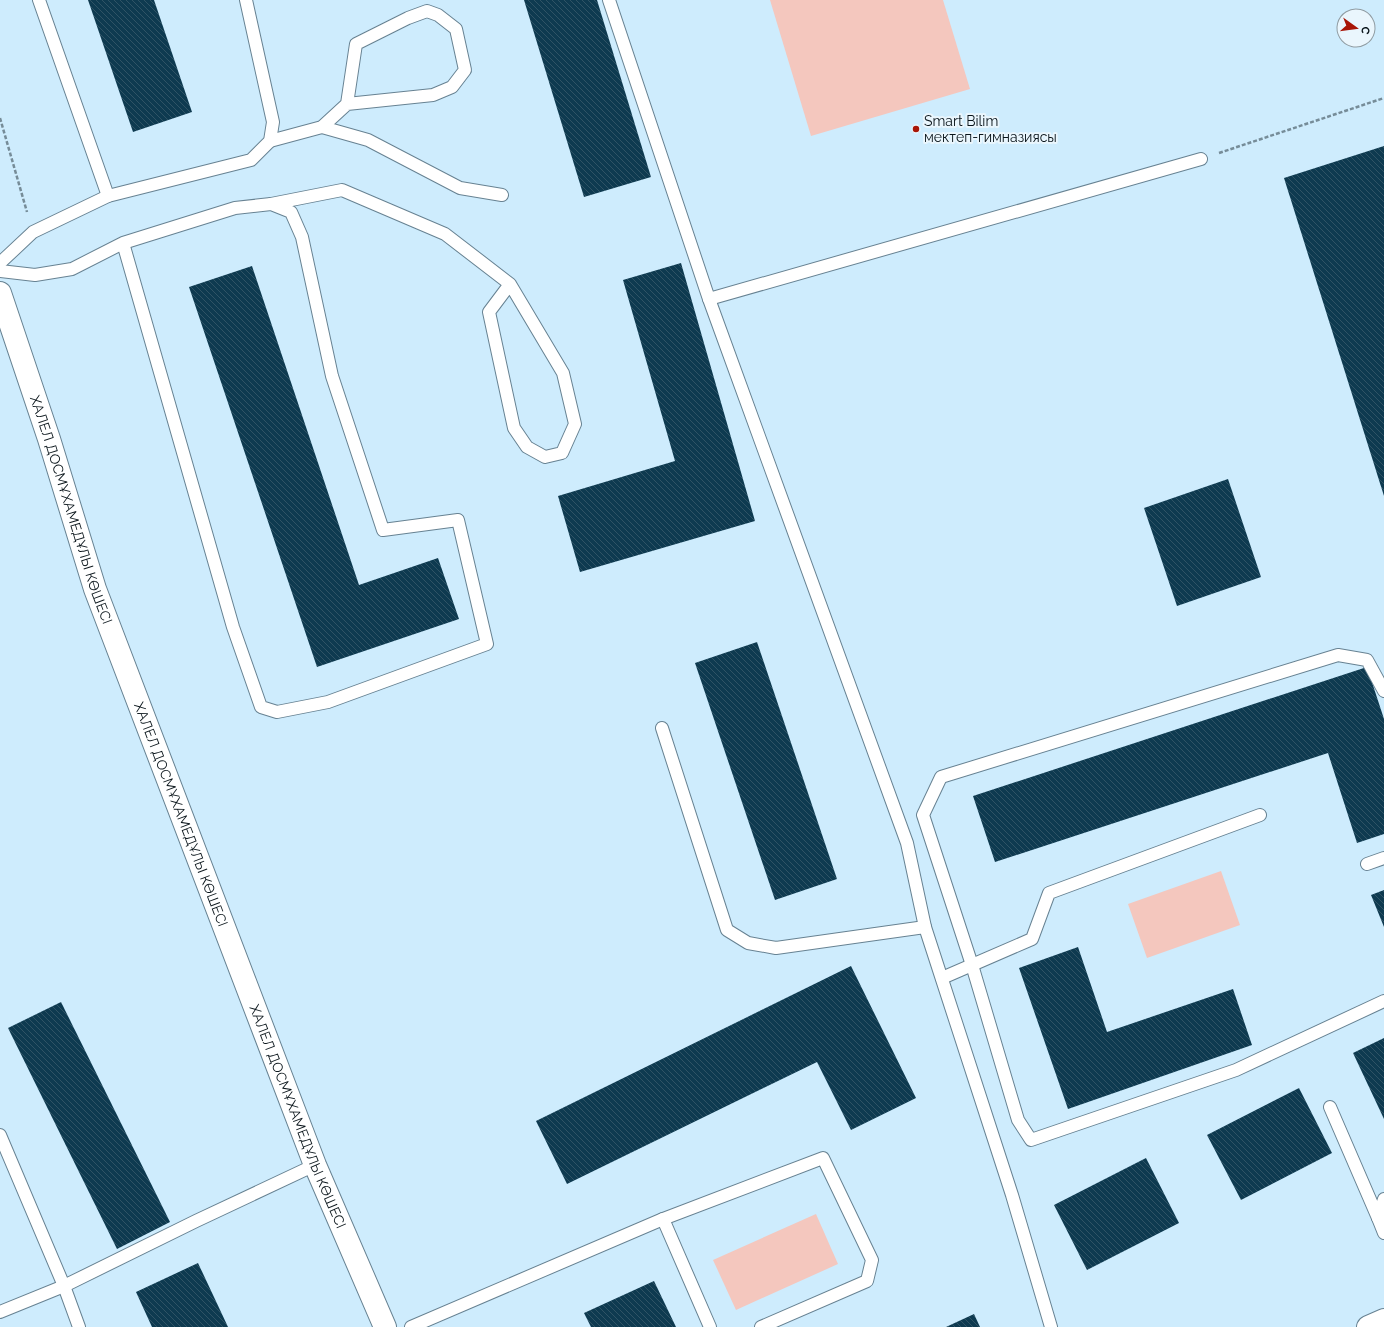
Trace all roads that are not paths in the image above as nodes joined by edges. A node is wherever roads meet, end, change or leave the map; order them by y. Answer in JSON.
{"nodes":[{"id":1,"x":39,"y":0,"type":"edge"},
{"id":2,"x":246,"y":0,"type":"edge"},
{"id":3,"x":609,"y":0,"type":"edge"},
{"id":4,"x":347,"y":104,"type":"junction"},
{"id":5,"x":322,"y":127,"type":"junction"},
{"id":6,"x":270,"y":141,"type":"junction"},
{"id":7,"x":1201,"y":159,"type":"road end"},
{"id":8,"x":502,"y":195,"type":"dead end"},
{"id":9,"x":108,"y":196,"type":"junction"},
{"id":10,"x":271,"y":204,"type":"junction"},
{"id":11,"x":123,"y":243,"type":"junction"},
{"id":12,"x":0,"y":263,"type":"edge"},
{"id":13,"x":0,"y":271,"type":"edge"},
{"id":14,"x":510,"y":284,"type":"junction"},
{"id":15,"x":0,"y":293,"type":"edge"},
{"id":16,"x":709,"y":299,"type":"junction"},
{"id":17,"x":1384,"y":691,"type":"edge"},
{"id":18,"x":662,"y":728,"type":"dead end"},
{"id":19,"x":1260,"y":815,"type":"dead end"},
{"id":20,"x":1384,"y":858,"type":"edge"},
{"id":21,"x":1367,"y":864,"type":"dead end"},
{"id":22,"x":925,"y":927,"type":"junction"},
{"id":23,"x":972,"y":965,"type":"junction"},
{"id":24,"x":942,"y":978,"type":"junction"},
{"id":25,"x":1384,"y":1001,"type":"edge"},
{"id":26,"x":1330,"y":1107,"type":"dead end"},
{"id":27,"x":0,"y":1135,"type":"edge"},
{"id":28,"x":315,"y":1165,"type":"junction"},
{"id":29,"x":1384,"y":1199,"type":"edge"},
{"id":30,"x":1378,"y":1218,"type":"junction"},
{"id":31,"x":663,"y":1220,"type":"junction"},
{"id":32,"x":1384,"y":1233,"type":"edge"},
{"id":33,"x":64,"y":1286,"type":"junction"},
{"id":34,"x":0,"y":1312,"type":"edge"},
{"id":35,"x":1384,"y":1320,"type":"edge"},
{"id":36,"x":79,"y":1327,"type":"edge"},
{"id":37,"x":385,"y":1327,"type":"edge"},
{"id":38,"x":411,"y":1327,"type":"edge"},
{"id":39,"x":710,"y":1327,"type":"edge"},
{"id":40,"x":761,"y":1327,"type":"edge"},
{"id":41,"x":1051,"y":1327,"type":"edge"},
{"id":42,"x":1368,"y":1327,"type":"edge"}],
"edges":[{"from":1,"to":9,"type":"lane"},
{"from":2,"to":6,"type":"lane"},
{"from":3,"to":16,"type":"lane"},
{"from":4,"to":4,"type":"lane"},
{"from":4,"to":5,"type":"lane"},
{"from":5,"to":6,"type":"lane"},
{"from":5,"to":8,"type":"lane"},
{"from":6,"to":9,"type":"lane"},
{"from":7,"to":16,"type":"lane"},
{"from":9,"to":12,"type":"lane"},
{"from":10,"to":11,"type":"lane"},
{"from":10,"to":11,"type":"lane"},
{"from":10,"to":14,"type":"lane"},
{"from":11,"to":13,"type":"lane"},
{"from":14,"to":14,"type":"lane"},
{"from":15,"to":28,"type":"street","name":"ХАЛЕЛ ДОСМҰХАМЕДҰЛЫ КӨШЕСІ"},
{"from":16,"to":22,"type":"lane"},
{"from":17,"to":23,"type":"lane"},
{"from":18,"to":22,"type":"lane"},
{"from":19,"to":23,"type":"lane"},
{"from":20,"to":21,"type":"lane"},
{"from":22,"to":24,"type":"lane"},
{"from":23,"to":24,"type":"lane"},
{"from":23,"to":25,"type":"lane"},
{"from":24,"to":41,"type":"lane"},
{"from":26,"to":30,"type":"lane"},
{"from":27,"to":33,"type":"lane"},
{"from":28,"to":33,"type":"lane"},
{"from":28,"to":37,"type":"street","name":"ХАЛЕЛ ДОСМҰХАМЕДҰЛЫ КӨШЕСІ"},
{"from":29,"to":30,"type":"lane"},
{"from":30,"to":32,"type":"lane"},
{"from":31,"to":38,"type":"lane"},
{"from":31,"to":39,"type":"lane"},
{"from":31,"to":40,"type":"lane"},
{"from":33,"to":34,"type":"lane"},
{"from":33,"to":36,"type":"lane"},
{"from":35,"to":42,"type":"street"}]}
